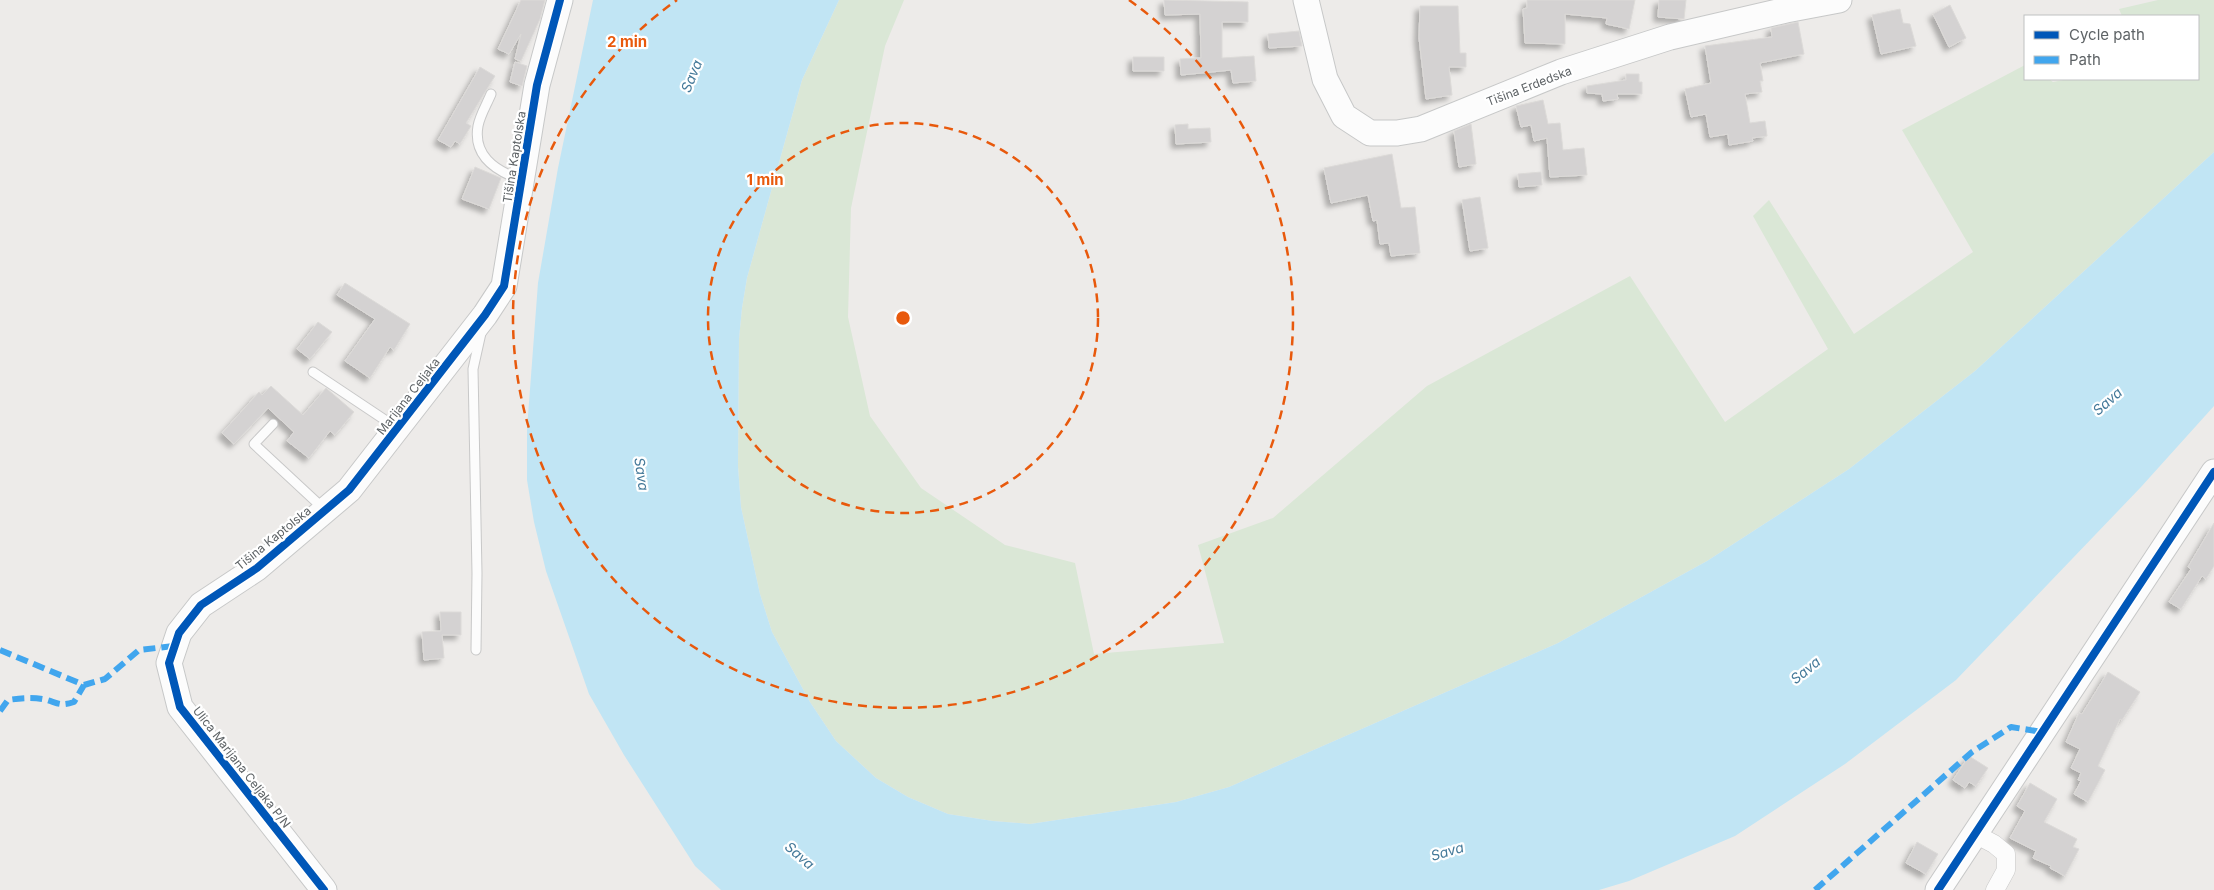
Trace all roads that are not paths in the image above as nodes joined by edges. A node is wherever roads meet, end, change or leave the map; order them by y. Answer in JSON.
{"nodes":[{"id":1,"x":560,"y":0,"type":"edge"},
{"id":2,"x":1306,"y":0,"type":"edge"},
{"id":3,"x":1839,"y":0,"type":"edge"},
{"id":4,"x":491,"y":94,"type":"dead end"},
{"id":5,"x":521,"y":180,"type":"junction"},
{"id":6,"x":485,"y":315,"type":"junction"},
{"id":7,"x":313,"y":372,"type":"dead end"},
{"id":8,"x":272,"y":424,"type":"dead end"},
{"id":9,"x":397,"y":428,"type":"junction"},
{"id":10,"x":2214,"y":472,"type":"edge"},
{"id":11,"x":349,"y":490,"type":"joint"},
{"id":12,"x":325,"y":510,"type":"junction"},
{"id":13,"x":174,"y":646,"type":"joint"},
{"id":14,"x":476,"y":650,"type":"dead end"},
{"id":15,"x":1974,"y":834,"type":"junction"},
{"id":16,"x":324,"y":890,"type":"edge"},
{"id":17,"x":1938,"y":890,"type":"edge"},
{"id":18,"x":1995,"y":890,"type":"edge"}],
"edges":[{"from":1,"to":5,"type":"main road","name":"Tišina Kaptolska"},
{"from":2,"to":3,"type":"main road","name":"Tišina Erdedska"},
{"from":4,"to":5,"type":"lane"},
{"from":5,"to":6,"type":"main road","name":"Tišina Kaptolska"},
{"from":6,"to":9,"type":"main road","name":"Marijana Celjaka"},
{"from":6,"to":14,"type":"lane"},
{"from":7,"to":9,"type":"lane"},
{"from":8,"to":12,"type":"lane"},
{"from":9,"to":11,"type":"main road","name":"Marijana Celjaka"},
{"from":10,"to":15,"type":"main road"},
{"from":11,"to":12,"type":"main road","name":"Tišina Kaptolska"},
{"from":12,"to":13,"type":"main road","name":"Tišina Kaptolska"},
{"from":13,"to":16,"type":"main road","name":"Ulica Marijana Celjaka P/N"},
{"from":15,"to":17,"type":"main road"},
{"from":15,"to":18,"type":"street"}]}
